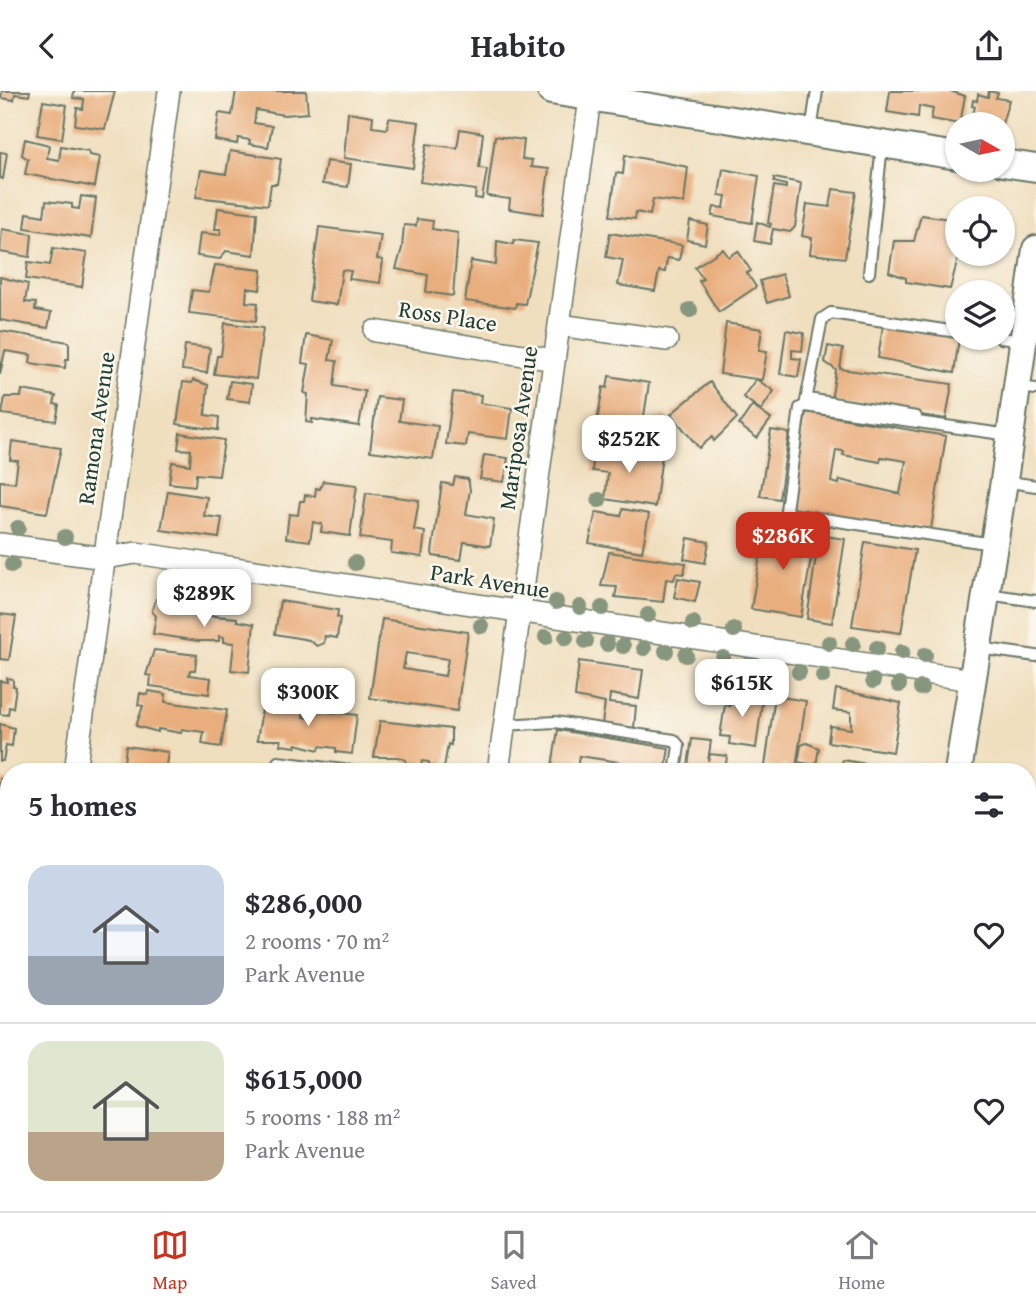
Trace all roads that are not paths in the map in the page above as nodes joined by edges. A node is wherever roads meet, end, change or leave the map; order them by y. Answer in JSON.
{"nodes":[{"id":1,"x":169,"y":91,"type":"edge"},
{"id":2,"x":551,"y":91,"type":"edge"},
{"id":3,"x":817,"y":91,"type":"edge"},
{"id":4,"x":591,"y":94,"type":"edge"},
{"id":5,"x":811,"y":131,"type":"junction"},
{"id":6,"x":883,"y":143,"type":"junction"},
{"id":7,"x":945,"y":154,"type":"edge"},
{"id":8,"x":1015,"y":165,"type":"edge"},
{"id":9,"x":1036,"y":168,"type":"edge"},
{"id":10,"x":1036,"y":249,"type":"edge"},
{"id":11,"x":869,"y":273,"type":"dead end"},
{"id":12,"x":559,"y":325,"type":"junction"},
{"id":13,"x":1015,"y":328,"type":"edge"},
{"id":14,"x":945,"y":330,"type":"edge"},
{"id":15,"x":375,"y":331,"type":"dead end"},
{"id":16,"x":667,"y":340,"type":"dead end"},
{"id":17,"x":1015,"y":350,"type":"edge"},
{"id":18,"x":554,"y":359,"type":"junction"},
{"id":19,"x":1026,"y":388,"type":"edge"},
{"id":20,"x":807,"y":403,"type":"junction"},
{"id":21,"x":1009,"y":433,"type":"junction"},
{"id":22,"x":1004,"y":481,"type":"junction"},
{"id":23,"x":1036,"y":486,"type":"edge"},
{"id":24,"x":0,"y":544,"type":"edge"},
{"id":25,"x":993,"y":544,"type":"junction"},
{"id":26,"x":105,"y":558,"type":"junction"},
{"id":27,"x":985,"y":594,"type":"junction"},
{"id":28,"x":1036,"y":601,"type":"edge"},
{"id":29,"x":519,"y":612,"type":"junction"},
{"id":30,"x":976,"y":648,"type":"junction"},
{"id":31,"x":1036,"y":656,"type":"edge"},
{"id":32,"x":972,"y":680,"type":"junction"},
{"id":33,"x":504,"y":725,"type":"junction"},
{"id":34,"x":278,"y":762,"type":"dead end"},
{"id":35,"x":76,"y":763,"type":"edge"},
{"id":36,"x":286,"y":763,"type":"edge"},
{"id":37,"x":499,"y":763,"type":"edge"},
{"id":38,"x":676,"y":763,"type":"edge"},
{"id":39,"x":959,"y":763,"type":"edge"}],
"edges":[{"from":1,"to":26,"type":"street","name":"Ramona Avenue"},
{"from":2,"to":4,"type":"street"},
{"from":3,"to":5,"type":"lane"},
{"from":4,"to":5,"type":"street"},
{"from":4,"to":12,"type":"street","name":"Mariposa Avenue"},
{"from":5,"to":6,"type":"street"},
{"from":6,"to":7,"type":"street"},
{"from":6,"to":11,"type":"lane"},
{"from":8,"to":9,"type":"street"},
{"from":10,"to":13,"type":"street"},
{"from":12,"to":16,"type":"street"},
{"from":12,"to":18,"type":"street","name":"Mariposa Avenue"},
{"from":14,"to":20,"type":"lane"},
{"from":15,"to":18,"type":"street","name":"Ross Place"},
{"from":17,"to":19,"type":"street"},
{"from":18,"to":29,"type":"street","name":"Mariposa Avenue"},
{"from":19,"to":21,"type":"street"},
{"from":20,"to":21,"type":"lane"},
{"from":20,"to":25,"type":"lane"},
{"from":21,"to":22,"type":"street"},
{"from":22,"to":23,"type":"lane"},
{"from":22,"to":25,"type":"street"},
{"from":24,"to":26,"type":"street","name":"Park Avenue"},
{"from":25,"to":27,"type":"street"},
{"from":26,"to":29,"type":"street","name":"Park Avenue"},
{"from":26,"to":35,"type":"street","name":"Ramona Avenue"},
{"from":27,"to":28,"type":"lane"},
{"from":27,"to":30,"type":"street"},
{"from":29,"to":32,"type":"street","name":"Park Avenue"},
{"from":29,"to":33,"type":"street","name":"Mariposa Avenue"},
{"from":30,"to":31,"type":"lane"},
{"from":30,"to":32,"type":"street"},
{"from":32,"to":39,"type":"street"},
{"from":33,"to":37,"type":"street","name":"Mariposa Avenue"},
{"from":33,"to":38,"type":"lane"},
{"from":34,"to":36,"type":"lane"}]}
